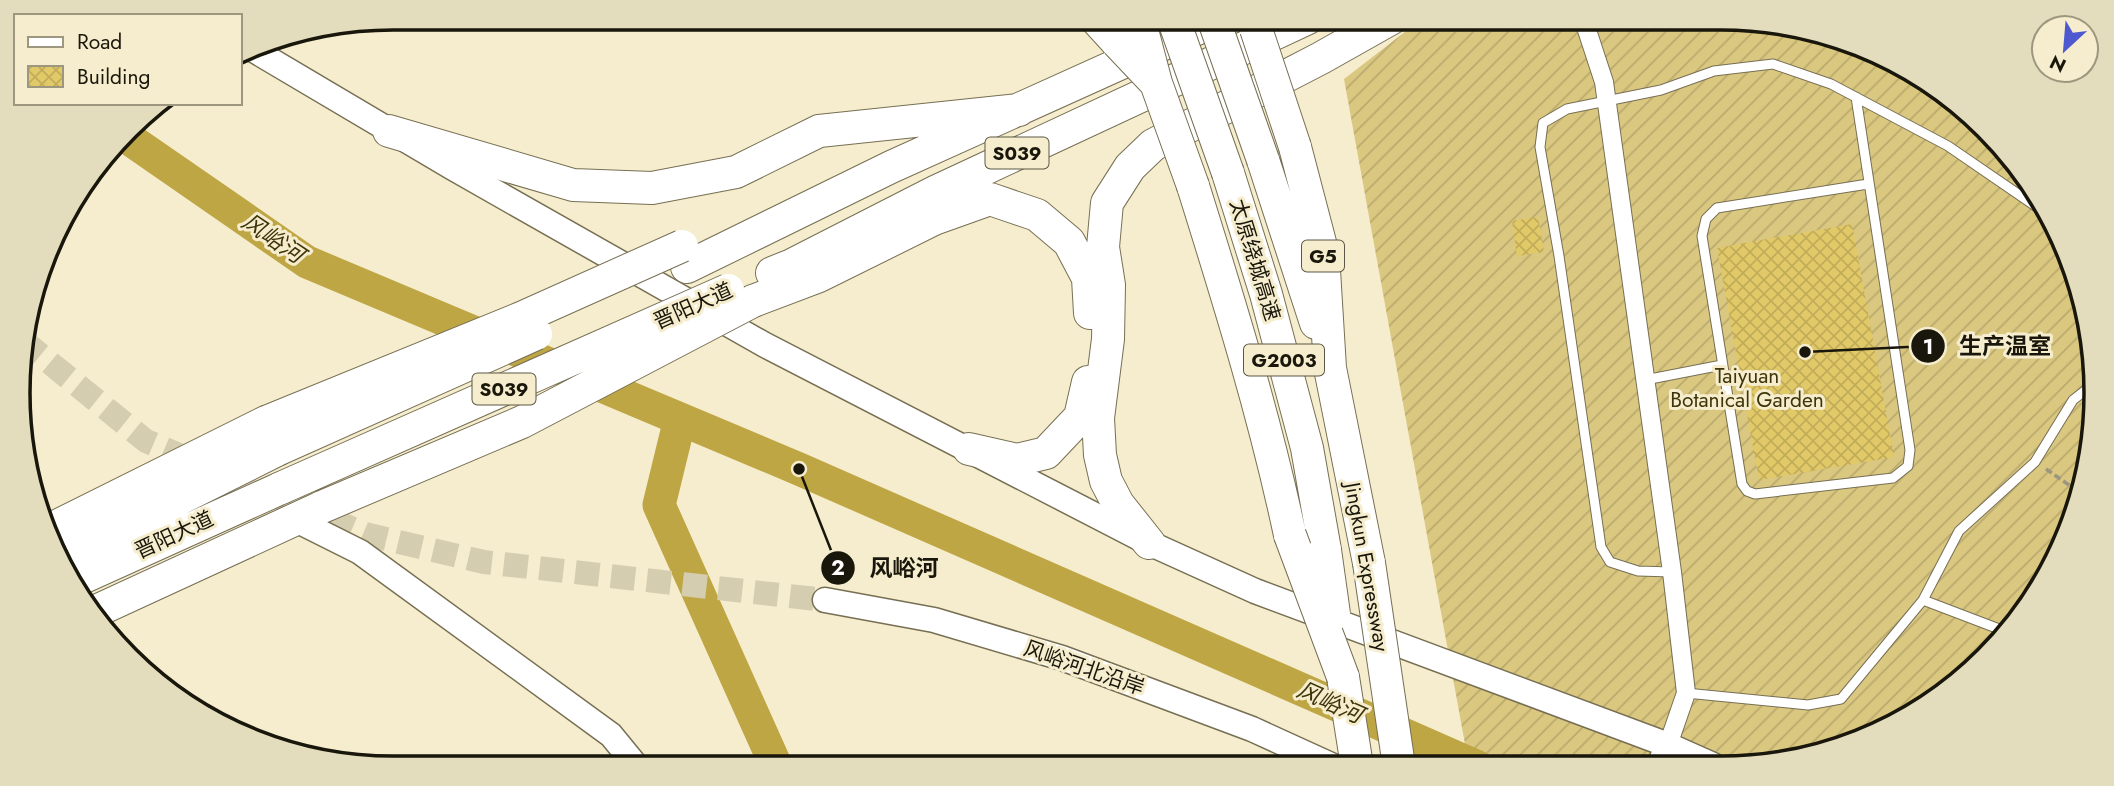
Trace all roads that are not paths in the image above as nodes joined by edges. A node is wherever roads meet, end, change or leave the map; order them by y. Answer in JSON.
{"nodes":[{"id":1,"x":1132,"y":30,"type":"edge"},
{"id":2,"x":1177,"y":30,"type":"edge"},
{"id":3,"x":1195,"y":30,"type":"edge"},
{"id":4,"x":1217,"y":30,"type":"edge"},
{"id":5,"x":1257,"y":30,"type":"edge"},
{"id":6,"x":1282,"y":30,"type":"edge"},
{"id":7,"x":1371,"y":30,"type":"edge"},
{"id":8,"x":1587,"y":30,"type":"edge"},
{"id":9,"x":261,"y":54,"type":"edge"},
{"id":10,"x":1856,"y":97,"type":"junction"},
{"id":11,"x":1606,"y":102,"type":"junction"},
{"id":12,"x":1018,"y":110,"type":"junction"},
{"id":13,"x":389,"y":131,"type":"junction"},
{"id":14,"x":1868,"y":184,"type":"junction"},
{"id":15,"x":2031,"y":203,"type":"edge"},
{"id":16,"x":740,"y":295,"type":"junction"},
{"id":17,"x":1723,"y":365,"type":"junction"},
{"id":18,"x":1330,"y":368,"type":"junction"},
{"id":19,"x":1645,"y":380,"type":"junction"},
{"id":20,"x":2084,"y":391,"type":"edge"},
{"id":21,"x":271,"y":436,"type":"junction"},
{"id":22,"x":969,"y":449,"type":"junction"},
{"id":23,"x":309,"y":513,"type":"junction"},
{"id":24,"x":55,"y":527,"type":"edge"},
{"id":25,"x":1149,"y":543,"type":"junction"},
{"id":26,"x":66,"y":552,"type":"edge"},
{"id":27,"x":1672,"y":572,"type":"junction"},
{"id":28,"x":80,"y":579,"type":"edge"},
{"id":29,"x":825,"y":600,"type":"tunnel mouth"},
{"id":30,"x":1923,"y":600,"type":"junction"},
{"id":31,"x":101,"y":609,"type":"edge"},
{"id":32,"x":1998,"y":628,"type":"edge"},
{"id":33,"x":1343,"y":677,"type":"junction"},
{"id":34,"x":1686,"y":693,"type":"junction"},
{"id":35,"x":628,"y":756,"type":"edge"},
{"id":36,"x":1311,"y":756,"type":"edge"},
{"id":37,"x":1355,"y":756,"type":"edge"},
{"id":38,"x":1398,"y":756,"type":"edge"},
{"id":39,"x":1663,"y":756,"type":"edge"}],
"edges":[{"from":1,"to":33,"type":"highway","bridge":true},
{"from":2,"to":33,"type":"highway","name":"太原绕城高速","number":"G2003","bridge":true},
{"from":3,"to":12,"type":"highway","name":"晋阳大道","number":"S039"},
{"from":4,"to":18,"type":"highway","name":"太原绕城高速","number":"G2003","bridge":true},
{"from":5,"to":18,"type":"highway","number":"G5","bridge":true},
{"from":6,"to":16,"type":"highway","name":"晋阳大道","number":"S039"},
{"from":7,"to":25,"type":"highway"},
{"from":8,"to":11,"type":"street"},
{"from":9,"to":13,"type":"street"},
{"from":10,"to":11,"type":"lane"},
{"from":10,"to":14,"type":"lane"},
{"from":10,"to":15,"type":"lane"},
{"from":11,"to":19,"type":"street"},
{"from":11,"to":27,"type":"lane"},
{"from":12,"to":13,"type":"highway"},
{"from":12,"to":21,"type":"highway","name":"晋阳大道","number":"S039","bridge":true},
{"from":13,"to":22,"type":"street"},
{"from":14,"to":17,"type":"lane"},
{"from":14,"to":17,"type":"lane"},
{"from":16,"to":22,"type":"highway"},
{"from":16,"to":23,"type":"highway","name":"晋阳大道","bridge":true},
{"from":16,"to":28,"type":"highway","name":"晋阳大道","number":"S039","bridge":true},
{"from":17,"to":19,"type":"lane"},
{"from":18,"to":38,"type":"highway","name":"Jingkun Expressway","number":"G5","bridge":true},
{"from":19,"to":27,"type":"street"},
{"from":20,"to":30,"type":"lane"},
{"from":21,"to":24,"type":"highway","name":"晋阳大道","number":"S039"},
{"from":21,"to":26,"type":"highway","name":"晋阳大道","number":"S039"},
{"from":22,"to":25,"type":"street"},
{"from":23,"to":31,"type":"highway","name":"晋阳大道"},
{"from":23,"to":35,"type":"street"},
{"from":25,"to":39,"type":"street"},
{"from":27,"to":34,"type":"street"},
{"from":29,"to":36,"type":"street","name":"风峪河北沿岸"},
{"from":30,"to":32,"type":"lane"},
{"from":30,"to":34,"type":"lane"},
{"from":33,"to":37,"type":"highway"},
{"from":34,"to":39,"type":"street"}]}
